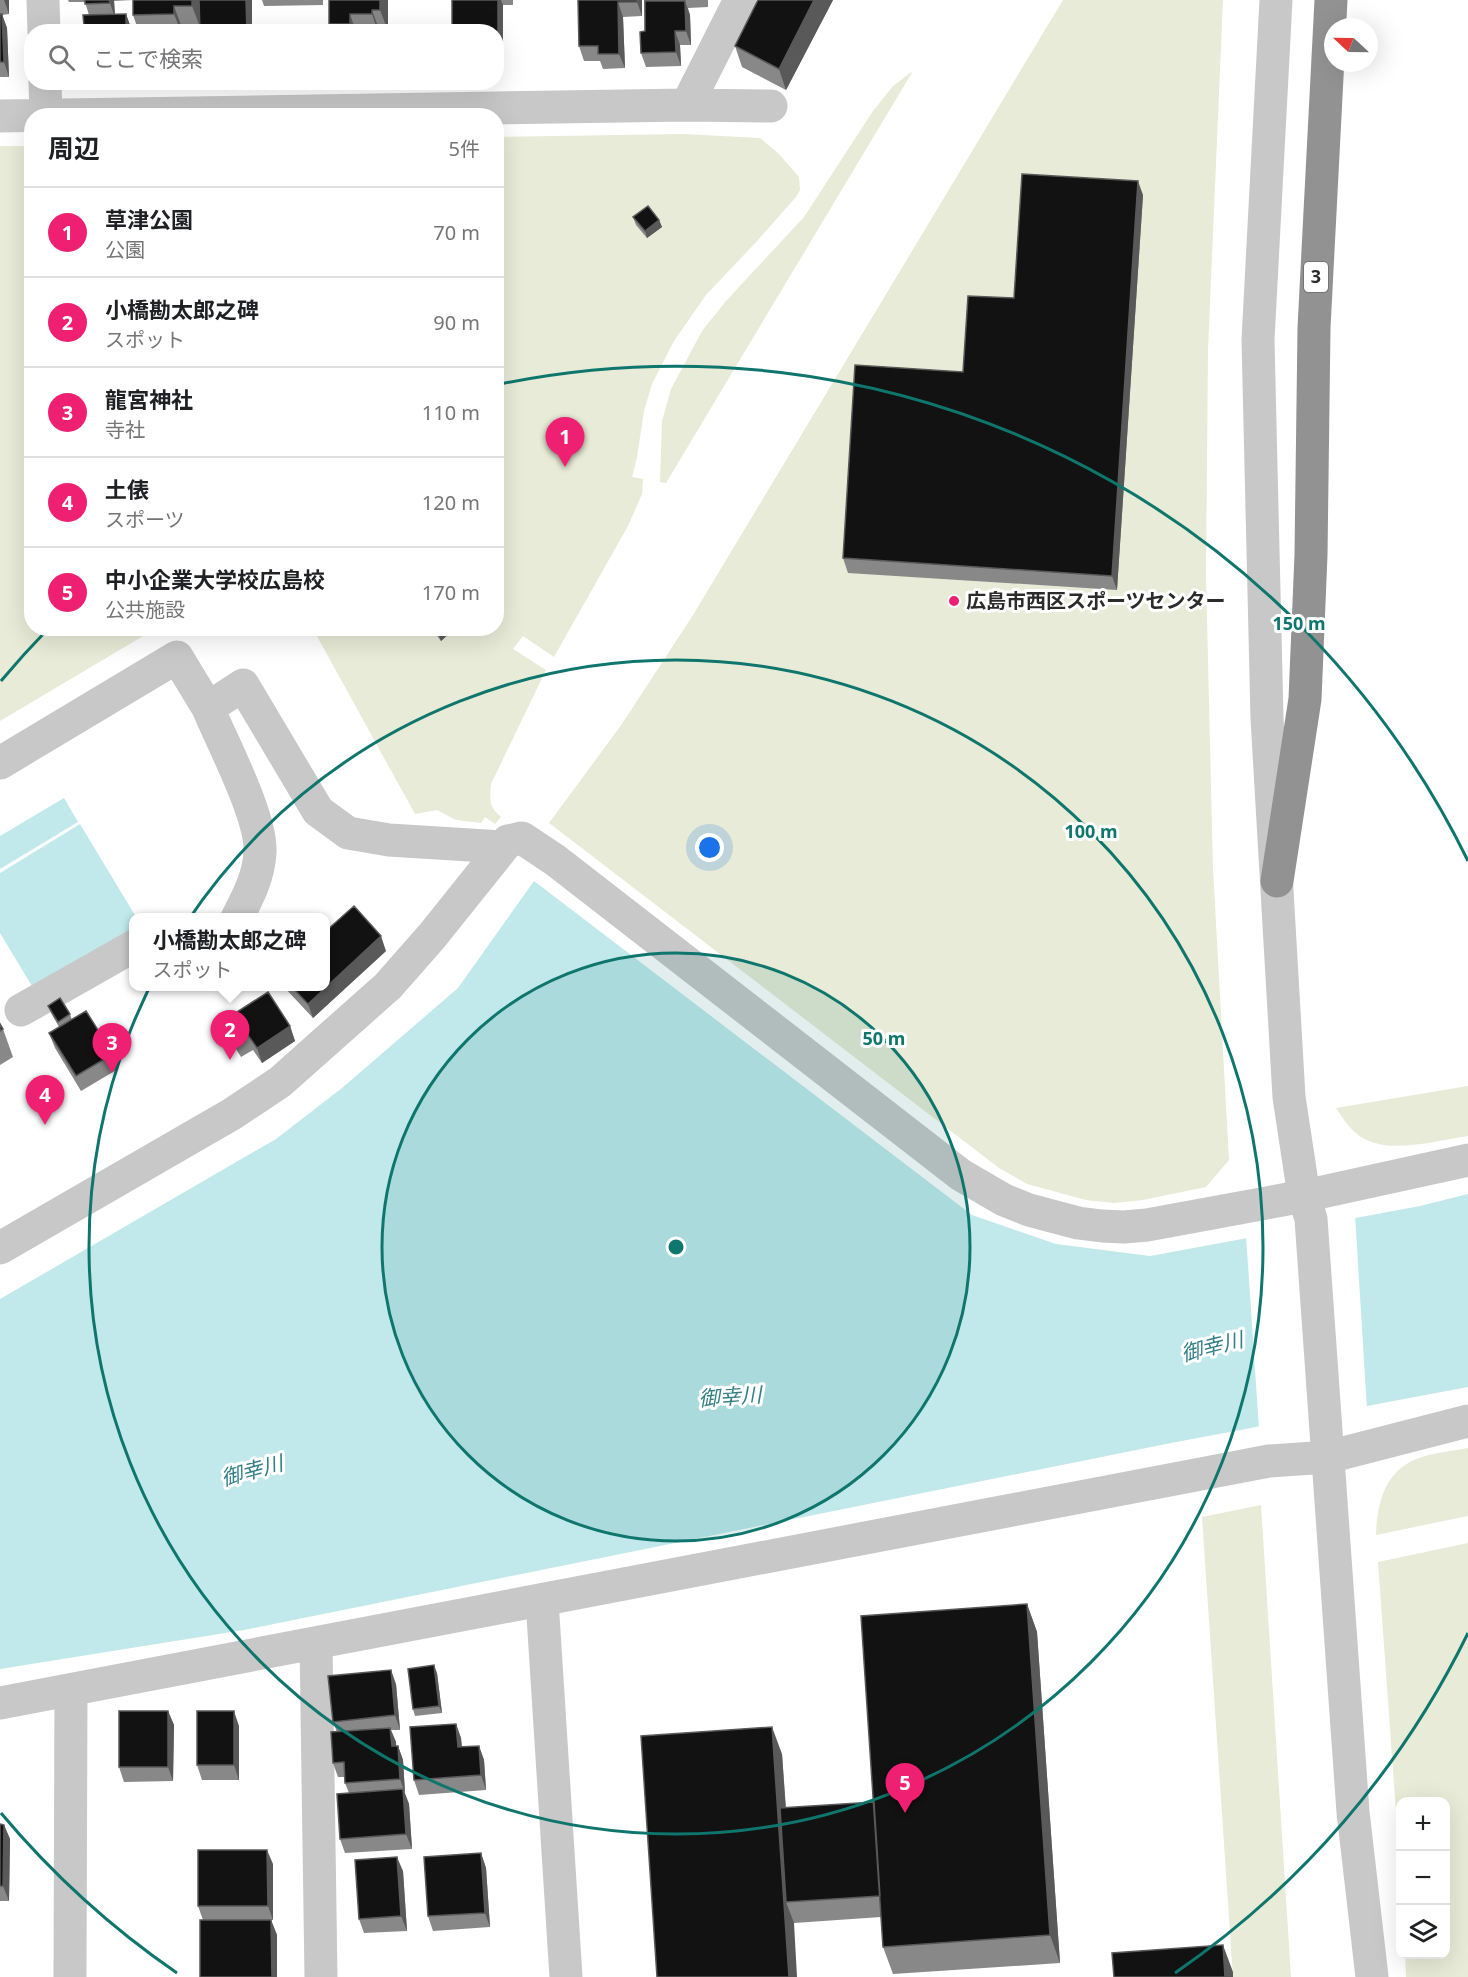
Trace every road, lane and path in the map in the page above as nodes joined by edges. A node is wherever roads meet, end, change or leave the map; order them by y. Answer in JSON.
{"nodes":[{"id":1,"x":43,"y":0,"type":"edge"},
{"id":2,"x":740,"y":0,"type":"edge"},
{"id":3,"x":1276,"y":0,"type":"edge"},
{"id":4,"x":1330,"y":0,"type":"edge"},
{"id":5,"x":44,"y":24,"type":"edge"},
{"id":6,"x":45,"y":90,"type":"edge"},
{"id":7,"x":687,"y":105,"type":"junction"},
{"id":8,"x":771,"y":106,"type":"dead end"},
{"id":9,"x":46,"y":108,"type":"edge"},
{"id":10,"x":495,"y":108,"type":"edge"},
{"id":11,"x":24,"y":115,"type":"edge"},
{"id":12,"x":0,"y":116,"type":"edge"},
{"id":13,"x":208,"y":708,"type":"junction"},
{"id":14,"x":0,"y":763,"type":"edge"},
{"id":15,"x":502,"y":847,"type":"junction"},
{"id":16,"x":1277,"y":881,"type":"junction"},
{"id":17,"x":240,"y":913,"type":"edge"},
{"id":18,"x":129,"y":949,"type":"edge"},
{"id":19,"x":21,"y":1010,"type":"dead end"},
{"id":20,"x":1468,"y":1160,"type":"edge"},
{"id":21,"x":1307,"y":1207,"type":"junction"},
{"id":22,"x":0,"y":1248,"type":"edge"},
{"id":23,"x":1468,"y":1421,"type":"edge"},
{"id":24,"x":1328,"y":1457,"type":"junction"},
{"id":25,"x":542,"y":1600,"type":"junction"},
{"id":26,"x":315,"y":1644,"type":"junction"},
{"id":27,"x":71,"y":1690,"type":"junction"},
{"id":28,"x":0,"y":1704,"type":"edge"},
{"id":29,"x":1353,"y":1812,"type":"junction"},
{"id":30,"x":70,"y":1977,"type":"edge"},
{"id":31,"x":321,"y":1977,"type":"edge"},
{"id":32,"x":566,"y":1977,"type":"edge"},
{"id":33,"x":1354,"y":1977,"type":"edge"},
{"id":34,"x":1372,"y":1977,"type":"edge"}],
"edges":[{"from":1,"to":5,"type":"street"},
{"from":2,"to":7,"type":"street"},
{"from":3,"to":16,"type":"street"},
{"from":4,"to":16,"type":"highway","number":"3"},
{"from":6,"to":9,"type":"street"},
{"from":7,"to":8,"type":"street"},
{"from":7,"to":10,"type":"street"},
{"from":11,"to":12,"type":"street"},
{"from":13,"to":14,"type":"street"},
{"from":13,"to":15,"type":"street"},
{"from":13,"to":17,"type":"street"},
{"from":15,"to":21,"type":"street"},
{"from":15,"to":22,"type":"street"},
{"from":16,"to":21,"type":"street"},
{"from":18,"to":19,"type":"street"},
{"from":20,"to":21,"type":"street"},
{"from":21,"to":24,"type":"street"},
{"from":23,"to":24,"type":"street"},
{"from":24,"to":25,"type":"street"},
{"from":24,"to":29,"type":"street"},
{"from":25,"to":26,"type":"street"},
{"from":25,"to":32,"type":"street"},
{"from":26,"to":27,"type":"street"},
{"from":26,"to":31,"type":"street"},
{"from":27,"to":28,"type":"street"},
{"from":27,"to":30,"type":"street"},
{"from":29,"to":33,"type":"street"},
{"from":29,"to":34,"type":"street"}]}
